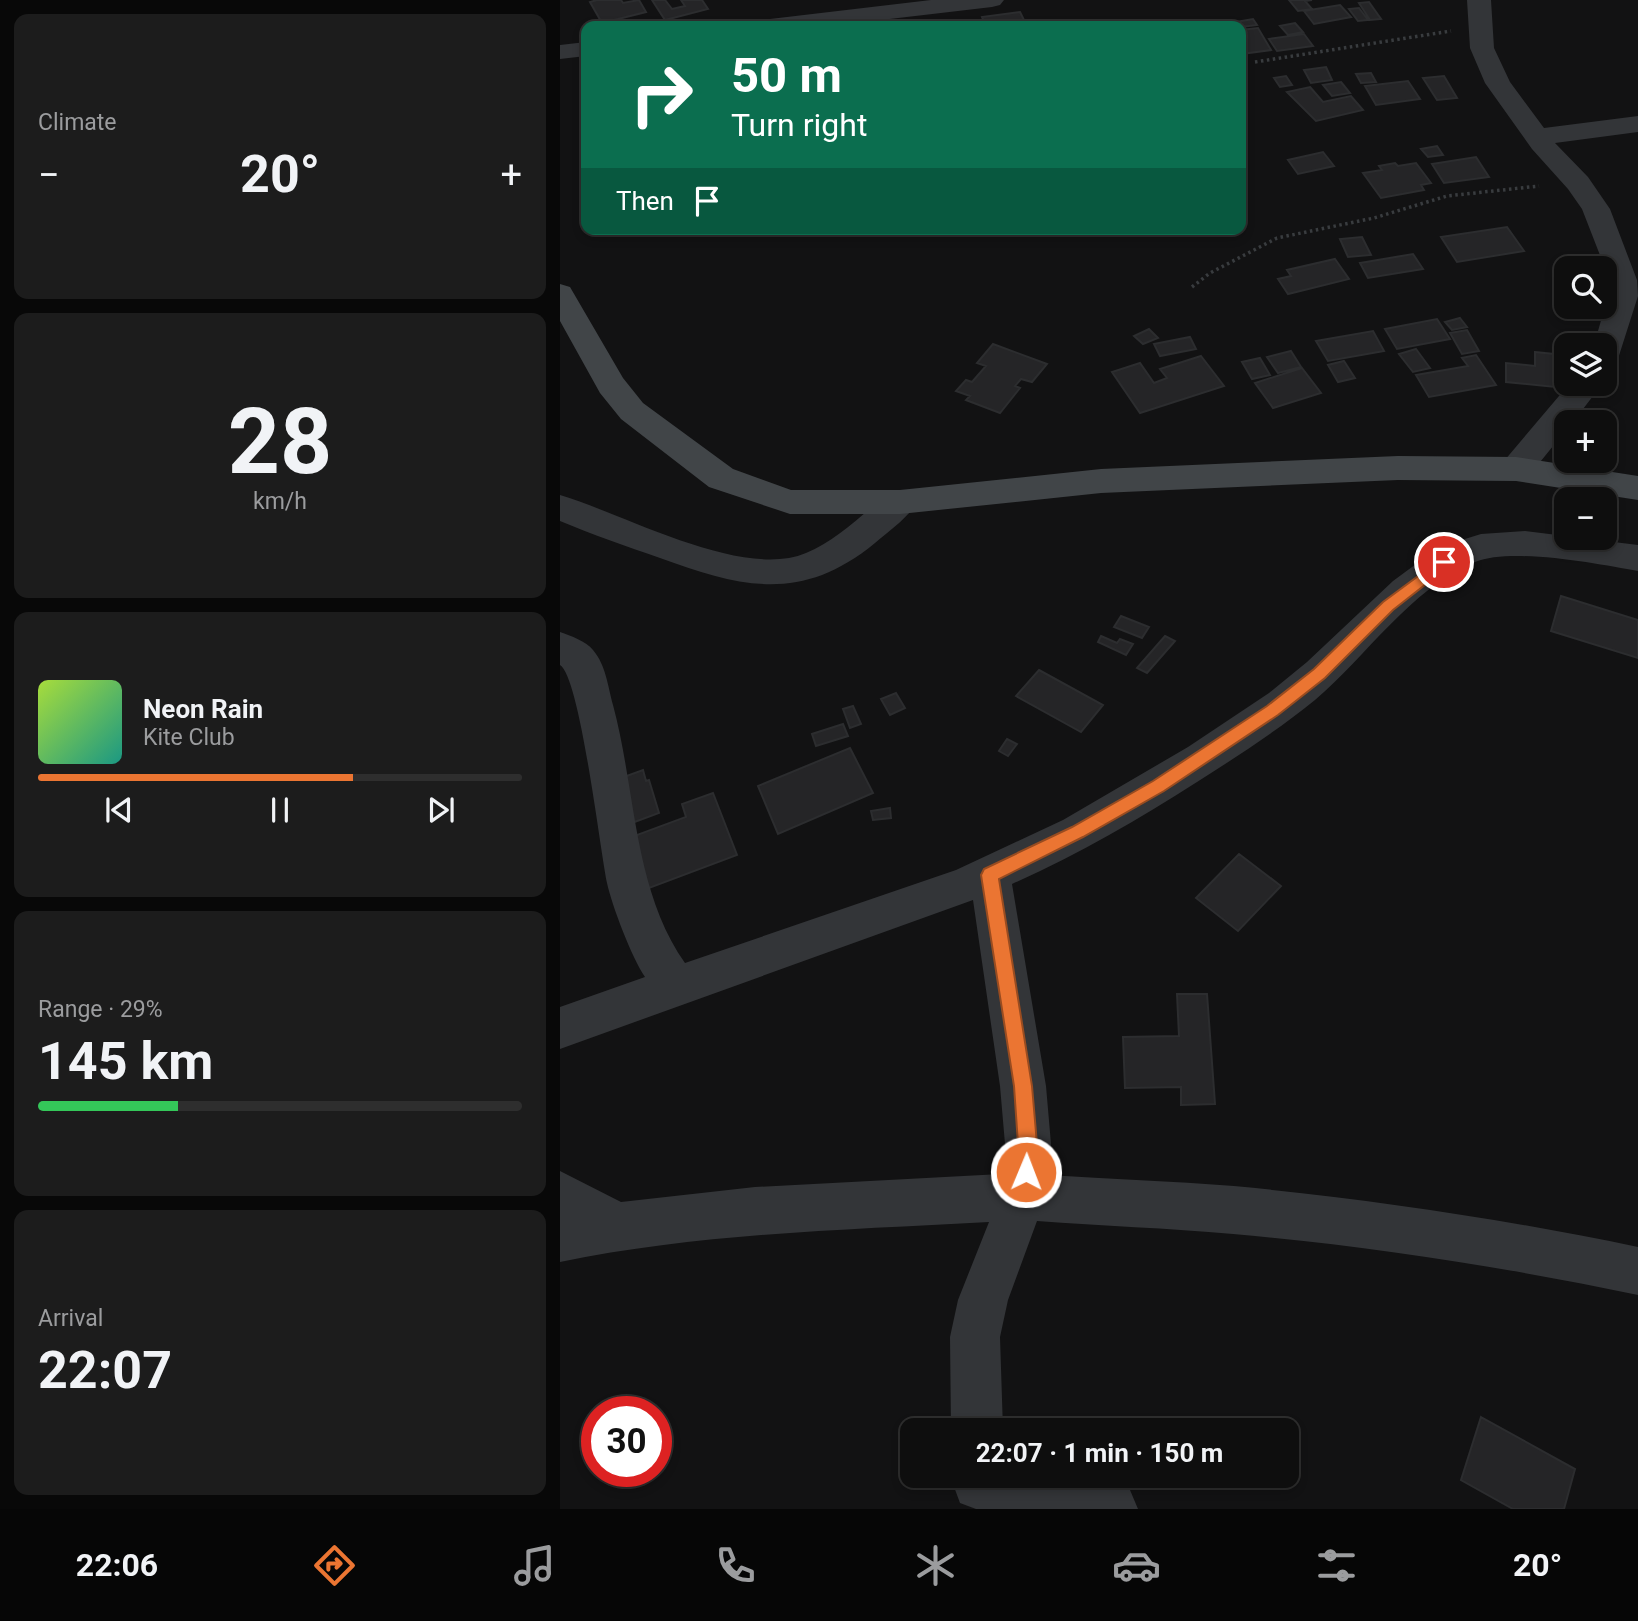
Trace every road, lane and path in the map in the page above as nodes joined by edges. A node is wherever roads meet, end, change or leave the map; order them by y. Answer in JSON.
{"nodes":[{"id":1,"x":992,"y":0,"type":"edge"},
{"id":2,"x":1479,"y":0,"type":"edge"},
{"id":3,"x":845,"y":21,"type":"edge"},
{"id":4,"x":1479,"y":27,"type":"junction"},
{"id":5,"x":581,"y":50,"type":"edge"},
{"id":6,"x":560,"y":52,"type":"edge"},
{"id":7,"x":1255,"y":62,"type":"dead end"},
{"id":8,"x":1638,"y":124,"type":"edge"},
{"id":9,"x":1537,"y":137,"type":"junction"},
{"id":10,"x":1578,"y":183,"type":"junction"},
{"id":11,"x":1192,"y":287,"type":"dead end"},
{"id":12,"x":1630,"y":287,"type":"edge"},
{"id":13,"x":560,"y":294,"type":"edge"},
{"id":14,"x":1612,"y":333,"type":"edge"},
{"id":15,"x":1577,"y":396,"type":"edge"},
{"id":16,"x":1517,"y":469,"type":"junction"},
{"id":17,"x":1638,"y":488,"type":"edge"},
{"id":18,"x":900,"y":502,"type":"junction"},
{"id":19,"x":560,"y":507,"type":"edge"},
{"id":20,"x":1638,"y":558,"type":"edge"},
{"id":21,"x":560,"y":647,"type":"edge"},
{"id":22,"x":990,"y":875,"type":"junction"},
{"id":23,"x":676,"y":987,"type":"junction"},
{"id":24,"x":560,"y":1028,"type":"edge"},
{"id":25,"x":560,"y":1195,"type":"edge"},
{"id":26,"x":1022,"y":1197,"type":"junction"},
{"id":27,"x":618,"y":1226,"type":"junction"},
{"id":28,"x":560,"y":1238,"type":"edge"},
{"id":29,"x":1638,"y":1271,"type":"edge"},
{"id":30,"x":977,"y":1418,"type":"edge"},
{"id":31,"x":979,"y":1489,"type":"edge"},
{"id":32,"x":1111,"y":1509,"type":"edge"}],
"edges":[{"from":1,"to":3,"type":"street"},
{"from":2,"to":4,"type":"street"},
{"from":4,"to":7,"type":"path"},
{"from":4,"to":9,"type":"street"},
{"from":5,"to":6,"type":"street"},
{"from":8,"to":9,"type":"street"},
{"from":9,"to":10,"type":"street"},
{"from":10,"to":11,"type":"path"},
{"from":10,"to":12,"type":"street"},
{"from":12,"to":14,"type":"street"},
{"from":13,"to":18,"type":"main road"},
{"from":15,"to":16,"type":"street"},
{"from":16,"to":17,"type":"main road"},
{"from":16,"to":18,"type":"main road"},
{"from":18,"to":19,"type":"street"},
{"from":20,"to":22,"type":"street"},
{"from":21,"to":23,"type":"street"},
{"from":22,"to":23,"type":"street"},
{"from":22,"to":26,"type":"street"},
{"from":23,"to":24,"type":"street"},
{"from":25,"to":27,"type":"street"},
{"from":26,"to":27,"type":"street"},
{"from":26,"to":29,"type":"street"},
{"from":26,"to":30,"type":"street"},
{"from":27,"to":28,"type":"street"},
{"from":31,"to":32,"type":"street"}]}
